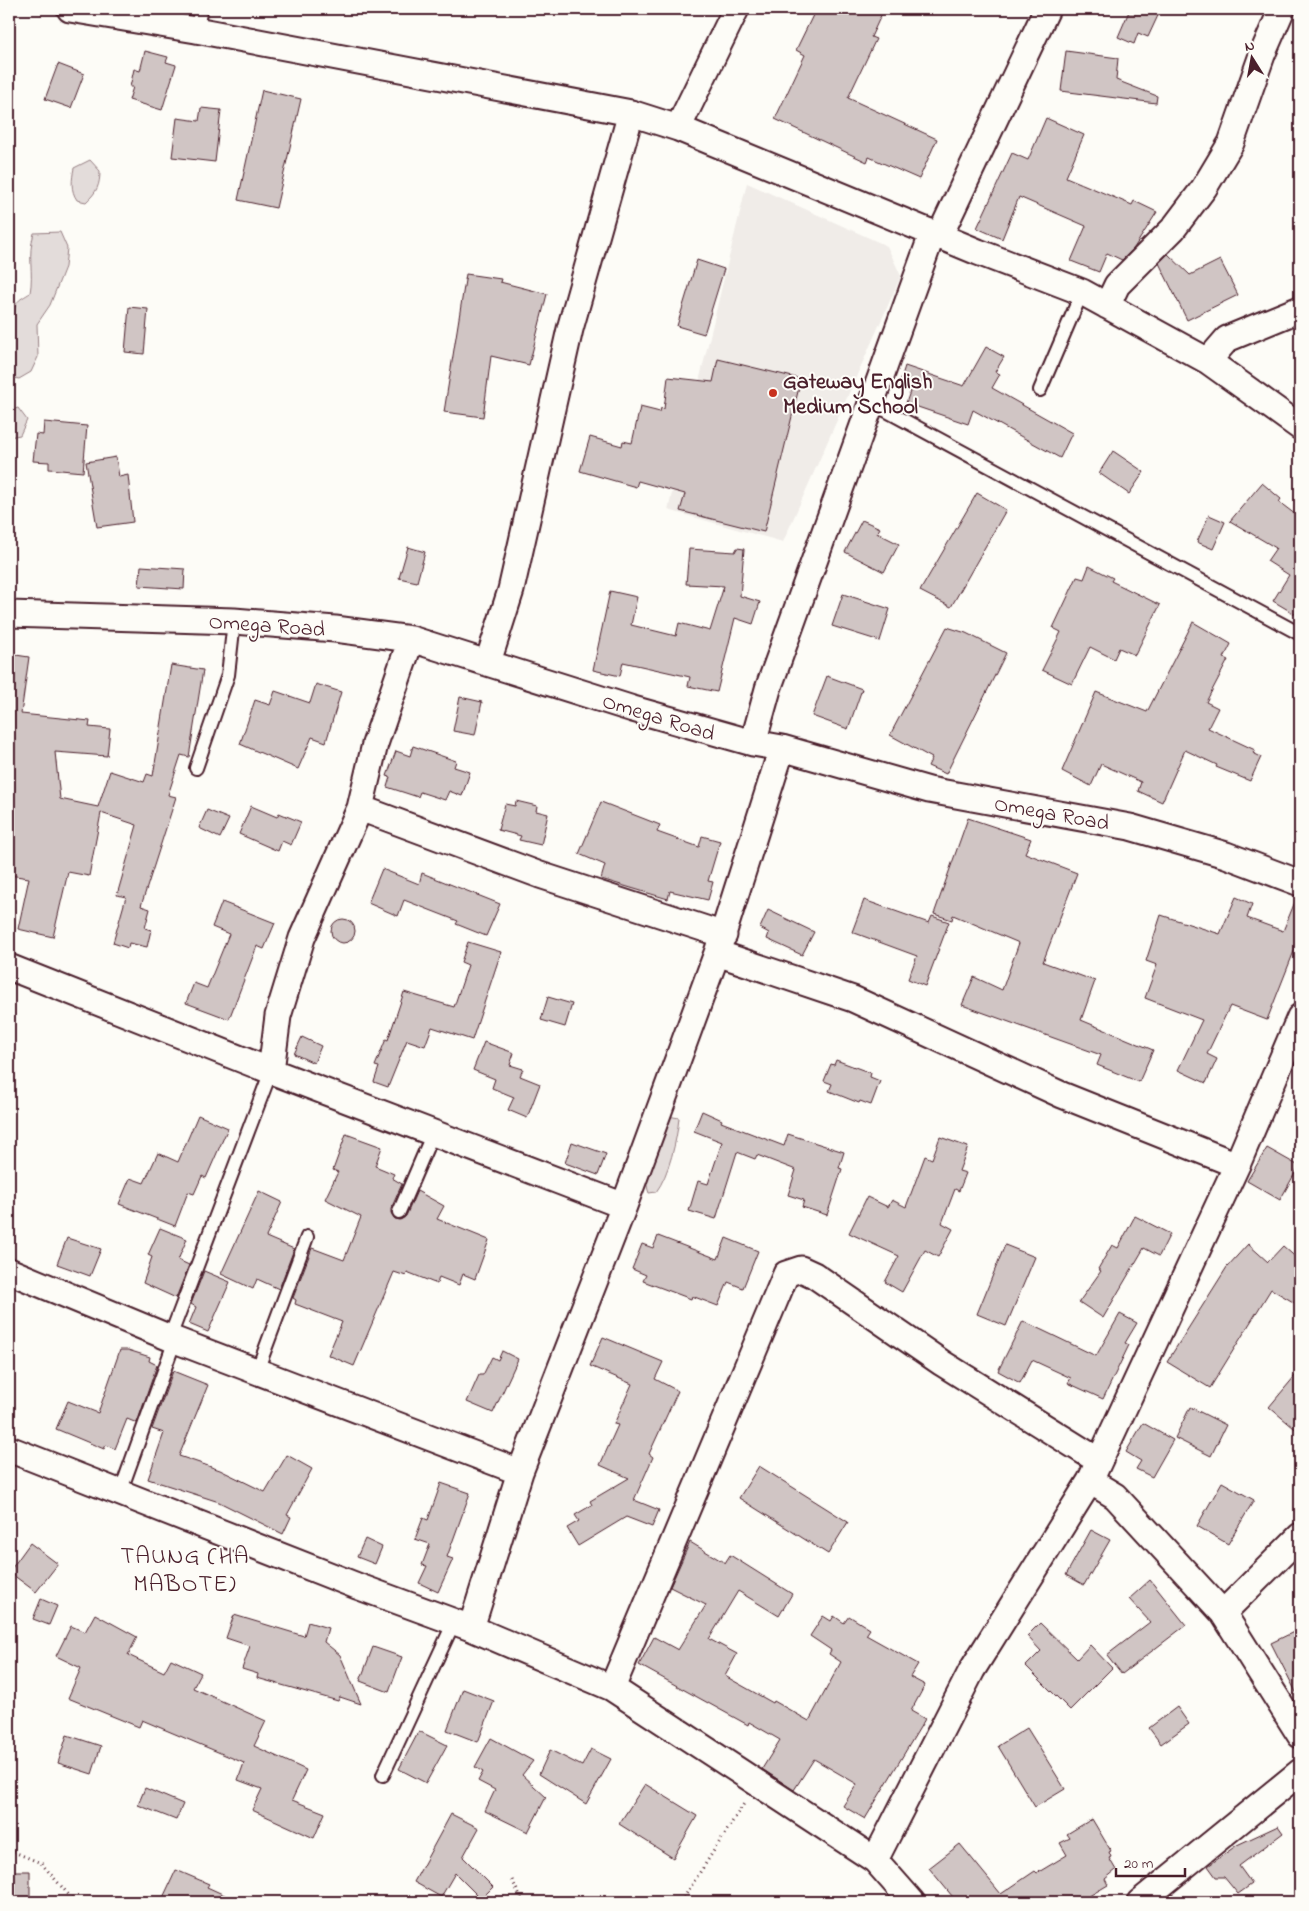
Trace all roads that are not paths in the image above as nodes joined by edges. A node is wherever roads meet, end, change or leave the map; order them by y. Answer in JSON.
{"nodes":[{"id":1,"x":70,"y":9,"type":"edge"},
{"id":2,"x":736,"y":9,"type":"edge"},
{"id":3,"x":1047,"y":9,"type":"edge"},
{"id":4,"x":1282,"y":9,"type":"edge"},
{"id":5,"x":198,"y":20,"type":"edge"},
{"id":6,"x":631,"y":113,"type":"junction"},
{"id":7,"x":678,"y":128,"type":"junction"},
{"id":8,"x":937,"y":234,"type":"junction"},
{"id":9,"x":1082,"y":292,"type":"junction"},
{"id":10,"x":1107,"y":306,"type":"junction"},
{"id":11,"x":1300,"y":309,"type":"edge"},
{"id":12,"x":1208,"y":361,"type":"junction"},
{"id":13,"x":1040,"y":390,"type":"dead end"},
{"id":14,"x":872,"y":403,"type":"junction"},
{"id":15,"x":1300,"y":427,"type":"edge"},
{"id":16,"x":9,"y":614,"type":"edge"},
{"id":17,"x":234,"y":621,"type":"junction"},
{"id":18,"x":1300,"y":634,"type":"edge"},
{"id":19,"x":411,"y":639,"type":"junction"},
{"id":20,"x":488,"y":662,"type":"junction"},
{"id":21,"x":752,"y":743,"type":"junction"},
{"id":22,"x":782,"y":748,"type":"junction"},
{"id":23,"x":196,"y":768,"type":"dead end"},
{"id":24,"x":360,"y":808,"type":"junction"},
{"id":25,"x":1300,"y":883,"type":"edge"},
{"id":26,"x":721,"y":944,"type":"junction"},
{"id":27,"x":9,"y":967,"type":"edge"},
{"id":28,"x":1300,"y":1017,"type":"edge"},
{"id":29,"x":270,"y":1071,"type":"junction"},
{"id":30,"x":433,"y":1133,"type":"junction"},
{"id":31,"x":1237,"y":1165,"type":"junction"},
{"id":32,"x":624,"y":1206,"type":"junction"},
{"id":33,"x":399,"y":1212,"type":"dead end"},
{"id":34,"x":307,"y":1237,"type":"dead end"},
{"id":35,"x":9,"y":1271,"type":"edge"},
{"id":36,"x":172,"y":1338,"type":"junction"},
{"id":37,"x":257,"y":1370,"type":"junction"},
{"id":38,"x":9,"y":1449,"type":"edge"},
{"id":39,"x":1095,"y":1471,"type":"junction"},
{"id":40,"x":520,"y":1472,"type":"junction"},
{"id":41,"x":116,"y":1492,"type":"junction"},
{"id":42,"x":1300,"y":1536,"type":"edge"},
{"id":43,"x":1223,"y":1613,"type":"junction"},
{"id":44,"x":463,"y":1625,"type":"junction"},
{"id":45,"x":612,"y":1688,"type":"junction"},
{"id":46,"x":1300,"y":1735,"type":"edge"},
{"id":47,"x":1300,"y":1772,"type":"edge"},
{"id":48,"x":383,"y":1775,"type":"dead end"},
{"id":49,"x":875,"y":1860,"type":"junction"},
{"id":50,"x":912,"y":1902,"type":"edge"},
{"id":51,"x":1140,"y":1902,"type":"edge"}],
"edges":[{"from":1,"to":5,"type":"street"},
{"from":2,"to":7,"type":"street"},
{"from":3,"to":8,"type":"street"},
{"from":4,"to":10,"type":"street"},
{"from":5,"to":6,"type":"street"},
{"from":6,"to":7,"type":"street"},
{"from":6,"to":20,"type":"street"},
{"from":7,"to":8,"type":"street"},
{"from":8,"to":9,"type":"street"},
{"from":8,"to":14,"type":"street"},
{"from":9,"to":10,"type":"street"},
{"from":9,"to":13,"type":"lane"},
{"from":10,"to":12,"type":"street"},
{"from":11,"to":12,"type":"street"},
{"from":12,"to":15,"type":"street"},
{"from":14,"to":18,"type":"lane"},
{"from":14,"to":21,"type":"street"},
{"from":16,"to":17,"type":"street","name":"Omega Road"},
{"from":17,"to":19,"type":"street","name":"Omega Road"},
{"from":17,"to":23,"type":"lane"},
{"from":19,"to":20,"type":"street","name":"Omega Road"},
{"from":19,"to":24,"type":"street"},
{"from":20,"to":21,"type":"street","name":"Omega Road"},
{"from":21,"to":22,"type":"street","name":"Omega Road"},
{"from":22,"to":25,"type":"street","name":"Omega Road"},
{"from":22,"to":26,"type":"street"},
{"from":24,"to":26,"type":"street"},
{"from":24,"to":29,"type":"street"},
{"from":26,"to":31,"type":"street"},
{"from":26,"to":32,"type":"street"},
{"from":27,"to":29,"type":"street"},
{"from":28,"to":31,"type":"street"},
{"from":29,"to":30,"type":"street"},
{"from":29,"to":36,"type":"lane"},
{"from":30,"to":32,"type":"street"},
{"from":30,"to":33,"type":"lane"},
{"from":31,"to":39,"type":"street"},
{"from":32,"to":40,"type":"street"},
{"from":34,"to":37,"type":"lane"},
{"from":35,"to":36,"type":"street"},
{"from":36,"to":37,"type":"street"},
{"from":36,"to":41,"type":"lane"},
{"from":37,"to":40,"type":"street"},
{"from":38,"to":41,"type":"street"},
{"from":39,"to":43,"type":"street"},
{"from":39,"to":45,"type":"street"},
{"from":39,"to":49,"type":"street"},
{"from":40,"to":44,"type":"street"},
{"from":41,"to":44,"type":"street"},
{"from":42,"to":43,"type":"street"},
{"from":43,"to":46,"type":"street"},
{"from":44,"to":45,"type":"street"},
{"from":44,"to":48,"type":"lane"},
{"from":45,"to":49,"type":"street"},
{"from":47,"to":51,"type":"street"},
{"from":49,"to":50,"type":"street"}]}
